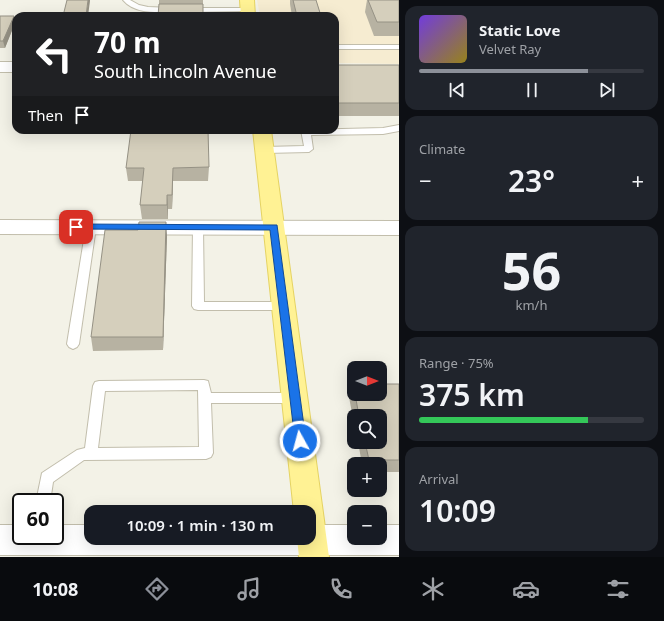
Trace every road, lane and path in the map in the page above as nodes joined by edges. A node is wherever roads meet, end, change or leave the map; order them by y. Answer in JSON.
{"nodes":[{"id":1,"x":126,"y":0,"type":"edge"},
{"id":2,"x":248,"y":9,"type":"edge"},
{"id":3,"x":339,"y":47,"type":"edge"},
{"id":4,"x":399,"y":47,"type":"edge"},
{"id":5,"x":0,"y":67,"type":"edge"},
{"id":6,"x":12,"y":67,"type":"edge"},
{"id":7,"x":399,"y":128,"type":"edge"},
{"id":8,"x":339,"y":131,"type":"edge"},
{"id":9,"x":306,"y":134,"type":"edge"},
{"id":10,"x":264,"y":140,"type":"edge"},
{"id":11,"x":0,"y":227,"type":"edge"},
{"id":12,"x":91,"y":227,"type":"junction"},
{"id":13,"x":198,"y":227,"type":"junction"},
{"id":14,"x":274,"y":227,"type":"junction"},
{"id":15,"x":399,"y":228,"type":"edge"},
{"id":16,"x":283,"y":306,"type":"junction"},
{"id":17,"x":73,"y":344,"type":"dead end"},
{"id":18,"x":204,"y":398,"type":"junction"},
{"id":19,"x":295,"y":398,"type":"junction"},
{"id":20,"x":91,"y":453,"type":"junction"},
{"id":21,"x":44,"y":493,"type":"edge"},
{"id":22,"x":308,"y":505,"type":"edge"},
{"id":23,"x":316,"y":532,"type":"edge"},
{"id":24,"x":12,"y":539,"type":"edge"},
{"id":25,"x":0,"y":540,"type":"edge"},
{"id":26,"x":399,"y":540,"type":"edge"},
{"id":27,"x":64,"y":541,"type":"edge"},
{"id":28,"x":162,"y":545,"type":"edge"},
{"id":29,"x":130,"y":548,"type":"edge"}],
"edges":[{"from":1,"to":2,"type":"lane"},
{"from":3,"to":4,"type":"lane"},
{"from":5,"to":6,"type":"street"},
{"from":7,"to":8,"type":"lane"},
{"from":9,"to":10,"type":"lane"},
{"from":10,"to":14,"type":"main road"},
{"from":11,"to":12,"type":"street"},
{"from":12,"to":13,"type":"street"},
{"from":12,"to":17,"type":"lane"},
{"from":13,"to":14,"type":"street"},
{"from":13,"to":16,"type":"lane"},
{"from":14,"to":15,"type":"street"},
{"from":14,"to":16,"type":"main road"},
{"from":16,"to":19,"type":"main road"},
{"from":18,"to":19,"type":"lane"},
{"from":18,"to":20,"type":"lane"},
{"from":18,"to":20,"type":"lane"},
{"from":19,"to":22,"type":"main road"},
{"from":20,"to":21,"type":"lane"},
{"from":23,"to":26,"type":"street"},
{"from":24,"to":25,"type":"street"},
{"from":27,"to":29,"type":"street"},
{"from":28,"to":29,"type":"street"}]}
